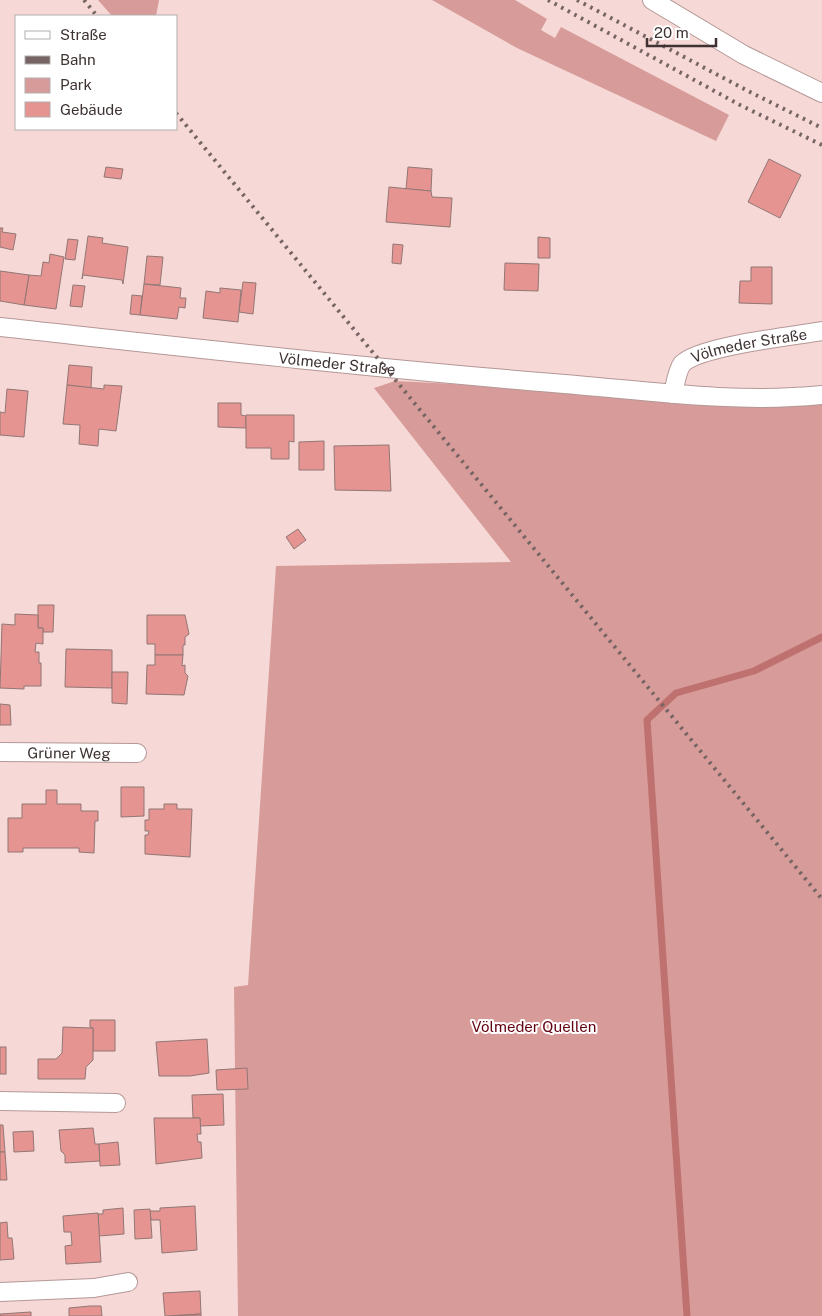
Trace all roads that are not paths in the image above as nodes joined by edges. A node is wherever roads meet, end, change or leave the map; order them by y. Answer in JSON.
{"nodes":[{"id":1,"x":652,"y":0,"type":"edge"},
{"id":2,"x":822,"y":93,"type":"edge"},
{"id":3,"x":0,"y":327,"type":"edge"},
{"id":4,"x":822,"y":331,"type":"edge"},
{"id":5,"x":673,"y":394,"type":"junction"},
{"id":6,"x":822,"y":396,"type":"edge"},
{"id":7,"x":0,"y":752,"type":"edge"},
{"id":8,"x":137,"y":753,"type":"dead end"},
{"id":9,"x":0,"y":1101,"type":"edge"},
{"id":10,"x":116,"y":1103,"type":"dead end"},
{"id":11,"x":128,"y":1282,"type":"dead end"},
{"id":12,"x":0,"y":1292,"type":"edge"}],
"edges":[{"from":1,"to":2,"type":"street"},
{"from":3,"to":5,"type":"street","name":"Völmeder Straße"},
{"from":4,"to":5,"type":"street","name":"Völmeder Straße"},
{"from":5,"to":6,"type":"street","name":"Völmeder Straße"},
{"from":7,"to":8,"type":"street","name":"Grüner Weg"},
{"from":9,"to":10,"type":"street"},
{"from":11,"to":12,"type":"street"}]}
